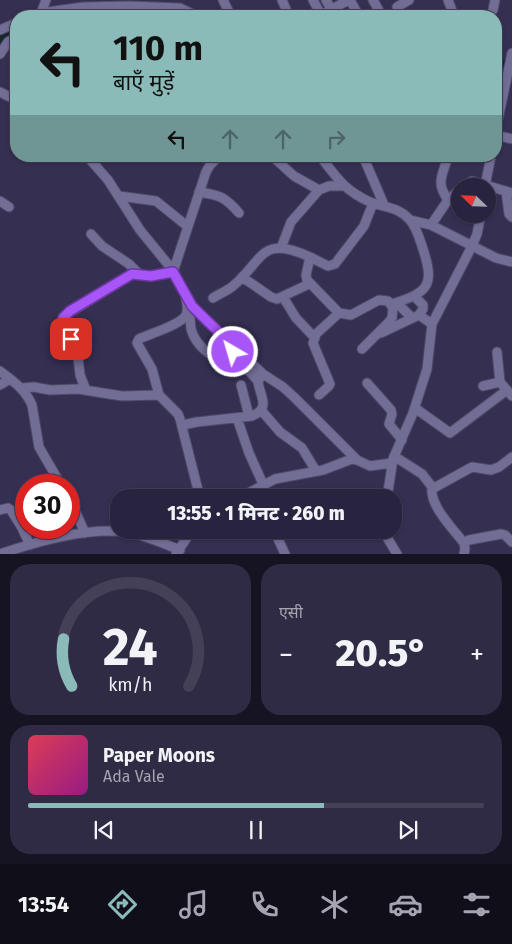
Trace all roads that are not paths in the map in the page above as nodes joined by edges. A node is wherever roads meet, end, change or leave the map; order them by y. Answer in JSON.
{"nodes":[{"id":1,"x":349,"y":0,"type":"edge"},
{"id":2,"x":409,"y":0,"type":"edge"},
{"id":3,"x":495,"y":0,"type":"edge"},
{"id":4,"x":397,"y":7,"type":"dead end"},
{"id":5,"x":72,"y":10,"type":"edge"},
{"id":6,"x":184,"y":10,"type":"edge"},
{"id":7,"x":337,"y":10,"type":"edge"},
{"id":8,"x":493,"y":10,"type":"dead end"},
{"id":9,"x":10,"y":40,"type":"edge"},
{"id":10,"x":512,"y":53,"type":"edge"},
{"id":11,"x":0,"y":54,"type":"edge"},
{"id":12,"x":508,"y":74,"type":"edge"},
{"id":13,"x":502,"y":92,"type":"edge"},
{"id":14,"x":92,"y":162,"type":"edge"},
{"id":15,"x":213,"y":162,"type":"edge"},
{"id":16,"x":279,"y":162,"type":"edge"},
{"id":17,"x":325,"y":162,"type":"edge"},
{"id":18,"x":366,"y":162,"type":"edge"},
{"id":19,"x":446,"y":162,"type":"edge"},
{"id":20,"x":490,"y":162,"type":"edge"},
{"id":21,"x":487,"y":178,"type":"edge"},
{"id":22,"x":343,"y":186,"type":"junction"},
{"id":23,"x":496,"y":189,"type":"edge"},
{"id":24,"x":319,"y":190,"type":"junction"},
{"id":25,"x":199,"y":192,"type":"junction"},
{"id":26,"x":509,"y":192,"type":"edge"},
{"id":27,"x":119,"y":196,"type":"junction"},
{"id":28,"x":451,"y":197,"type":"edge"},
{"id":29,"x":448,"y":200,"type":"junction"},
{"id":30,"x":0,"y":201,"type":"edge"},
{"id":31,"x":373,"y":203,"type":"junction"},
{"id":32,"x":384,"y":205,"type":"junction"},
{"id":33,"x":9,"y":208,"type":"dead end"},
{"id":34,"x":239,"y":213,"type":"dead end"},
{"id":35,"x":512,"y":217,"type":"edge"},
{"id":36,"x":410,"y":220,"type":"junction"},
{"id":37,"x":478,"y":223,"type":"edge"},
{"id":38,"x":431,"y":225,"type":"junction"},
{"id":39,"x":188,"y":226,"type":"junction"},
{"id":40,"x":91,"y":234,"type":"dead end"},
{"id":41,"x":472,"y":246,"type":"junction"},
{"id":42,"x":281,"y":248,"type":"junction"},
{"id":43,"x":310,"y":257,"type":"junction"},
{"id":44,"x":512,"y":262,"type":"edge"},
{"id":45,"x":173,"y":272,"type":"junction"},
{"id":46,"x":139,"y":274,"type":"junction"},
{"id":47,"x":242,"y":276,"type":"junction"},
{"id":48,"x":309,"y":284,"type":"junction"},
{"id":49,"x":283,"y":297,"type":"junction"},
{"id":50,"x":415,"y":297,"type":"junction"},
{"id":51,"x":186,"y":298,"type":"junction"},
{"id":52,"x":212,"y":298,"type":"dead end"},
{"id":53,"x":394,"y":304,"type":"junction"},
{"id":54,"x":339,"y":313,"type":"junction"},
{"id":55,"x":186,"y":315,"type":"junction"},
{"id":56,"x":415,"y":317,"type":"junction"},
{"id":57,"x":432,"y":324,"type":"junction"},
{"id":58,"x":388,"y":327,"type":"junction"},
{"id":59,"x":315,"y":338,"type":"junction"},
{"id":60,"x":362,"y":348,"type":"dead end"},
{"id":61,"x":233,"y":350,"type":"junction"},
{"id":62,"x":497,"y":352,"type":"dead end"},
{"id":63,"x":0,"y":370,"type":"edge"},
{"id":64,"x":260,"y":377,"type":"junction"},
{"id":65,"x":10,"y":378,"type":"junction"},
{"id":66,"x":500,"y":382,"type":"junction"},
{"id":67,"x":367,"y":384,"type":"dead end"},
{"id":68,"x":0,"y":385,"type":"edge"},
{"id":69,"x":241,"y":385,"type":"dead end"},
{"id":70,"x":483,"y":386,"type":"dead end"},
{"id":71,"x":22,"y":388,"type":"junction"},
{"id":72,"x":86,"y":390,"type":"junction"},
{"id":73,"x":510,"y":393,"type":"edge"},
{"id":74,"x":159,"y":395,"type":"junction"},
{"id":75,"x":319,"y":395,"type":"dead end"},
{"id":76,"x":415,"y":408,"type":"junction"},
{"id":77,"x":261,"y":410,"type":"junction"},
{"id":78,"x":249,"y":416,"type":"junction"},
{"id":79,"x":237,"y":418,"type":"junction"},
{"id":80,"x":183,"y":425,"type":"junction"},
{"id":81,"x":402,"y":440,"type":"junction"},
{"id":82,"x":512,"y":457,"type":"edge"},
{"id":83,"x":393,"y":459,"type":"junction"},
{"id":84,"x":357,"y":460,"type":"junction"},
{"id":85,"x":316,"y":471,"type":"junction"},
{"id":86,"x":55,"y":474,"type":"edge"},
{"id":87,"x":263,"y":484,"type":"junction"},
{"id":88,"x":433,"y":488,"type":"junction"},
{"id":89,"x":198,"y":489,"type":"edge"},
{"id":90,"x":260,"y":489,"type":"edge"},
{"id":91,"x":388,"y":489,"type":"edge"},
{"id":92,"x":0,"y":510,"type":"edge"},
{"id":93,"x":80,"y":521,"type":"edge"},
{"id":94,"x":85,"y":532,"type":"junction"},
{"id":95,"x":186,"y":539,"type":"edge"},
{"id":96,"x":278,"y":539,"type":"edge"},
{"id":97,"x":388,"y":539,"type":"edge"},
{"id":98,"x":464,"y":543,"type":"junction"},
{"id":99,"x":512,"y":543,"type":"edge"},
{"id":100,"x":30,"y":545,"type":"junction"},
{"id":101,"x":178,"y":552,"type":"edge"},
{"id":102,"x":0,"y":554,"type":"edge"},
{"id":103,"x":285,"y":554,"type":"edge"},
{"id":104,"x":397,"y":554,"type":"edge"},
{"id":105,"x":464,"y":554,"type":"edge"}],
"edges":[{"from":1,"to":7,"type":"street"},
{"from":2,"to":4,"type":"street"},
{"from":3,"to":8,"type":"street"},
{"from":5,"to":6,"type":"street"},
{"from":9,"to":11,"type":"street"},
{"from":10,"to":12,"type":"street"},
{"from":12,"to":13,"type":"street"},
{"from":14,"to":27,"type":"street"},
{"from":15,"to":25,"type":"street"},
{"from":16,"to":24,"type":"street"},
{"from":17,"to":22,"type":"street"},
{"from":18,"to":32,"type":"street"},
{"from":19,"to":29,"type":"street"},
{"from":20,"to":21,"type":"street"},
{"from":22,"to":24,"type":"street"},
{"from":22,"to":31,"type":"street"},
{"from":23,"to":26,"type":"street"},
{"from":24,"to":42,"type":"street"},
{"from":25,"to":34,"type":"street"},
{"from":25,"to":39,"type":"street"},
{"from":26,"to":35,"type":"street"},
{"from":27,"to":39,"type":"street"},
{"from":27,"to":45,"type":"street"},
{"from":28,"to":29,"type":"street"},
{"from":29,"to":38,"type":"street"},
{"from":30,"to":33,"type":"street"},
{"from":31,"to":32,"type":"street"},
{"from":31,"to":43,"type":"street"},
{"from":32,"to":36,"type":"street"},
{"from":36,"to":38,"type":"street"},
{"from":36,"to":50,"type":"street"},
{"from":37,"to":41,"type":"street"},
{"from":38,"to":41,"type":"street"},
{"from":39,"to":45,"type":"street"},
{"from":40,"to":46,"type":"street"},
{"from":41,"to":44,"type":"street"},
{"from":41,"to":57,"type":"street"},
{"from":42,"to":43,"type":"street"},
{"from":42,"to":47,"type":"street"},
{"from":43,"to":48,"type":"street"},
{"from":45,"to":46,"type":"street"},
{"from":45,"to":51,"type":"street"},
{"from":46,"to":72,"type":"street"},
{"from":47,"to":49,"type":"street"},
{"from":47,"to":52,"type":"street"},
{"from":48,"to":49,"type":"street"},
{"from":48,"to":54,"type":"street"},
{"from":49,"to":59,"type":"street"},
{"from":50,"to":53,"type":"street"},
{"from":50,"to":56,"type":"street"},
{"from":51,"to":55,"type":"street"},
{"from":51,"to":61,"type":"street"},
{"from":53,"to":54,"type":"street"},
{"from":53,"to":56,"type":"street"},
{"from":53,"to":58,"type":"street"},
{"from":54,"to":59,"type":"street"},
{"from":55,"to":61,"type":"street"},
{"from":55,"to":74,"type":"street"},
{"from":56,"to":57,"type":"street"},
{"from":56,"to":58,"type":"street"},
{"from":57,"to":76,"type":"street"},
{"from":58,"to":60,"type":"street"},
{"from":59,"to":75,"type":"street"},
{"from":61,"to":64,"type":"street"},
{"from":62,"to":66,"type":"street"},
{"from":63,"to":65,"type":"street"},
{"from":64,"to":77,"type":"street"},
{"from":64,"to":84,"type":"street"},
{"from":65,"to":68,"type":"street"},
{"from":65,"to":71,"type":"street"},
{"from":66,"to":70,"type":"street"},
{"from":66,"to":73,"type":"street"},
{"from":67,"to":81,"type":"street"},
{"from":69,"to":78,"type":"street"},
{"from":71,"to":72,"type":"street"},
{"from":71,"to":86,"type":"street"},
{"from":72,"to":74,"type":"street"},
{"from":73,"to":76,"type":"street"},
{"from":74,"to":80,"type":"street"},
{"from":76,"to":81,"type":"street"},
{"from":77,"to":78,"type":"street"},
{"from":77,"to":85,"type":"street"},
{"from":78,"to":79,"type":"street"},
{"from":79,"to":80,"type":"street"},
{"from":79,"to":87,"type":"street"},
{"from":80,"to":89,"type":"street"},
{"from":81,"to":83,"type":"street"},
{"from":82,"to":88,"type":"street"},
{"from":83,"to":84,"type":"street"},
{"from":83,"to":88,"type":"street"},
{"from":83,"to":91,"type":"street"},
{"from":84,"to":85,"type":"street"},
{"from":85,"to":87,"type":"street"},
{"from":87,"to":90,"type":"street"},
{"from":88,"to":98,"type":"street"},
{"from":92,"to":100,"type":"street"},
{"from":93,"to":94,"type":"street"},
{"from":94,"to":100,"type":"street"},
{"from":94,"to":101,"type":"street"},
{"from":95,"to":101,"type":"street"},
{"from":96,"to":103,"type":"street"},
{"from":97,"to":104,"type":"street"},
{"from":98,"to":99,"type":"street"},
{"from":98,"to":105,"type":"street"},
{"from":100,"to":102,"type":"street"}]}
